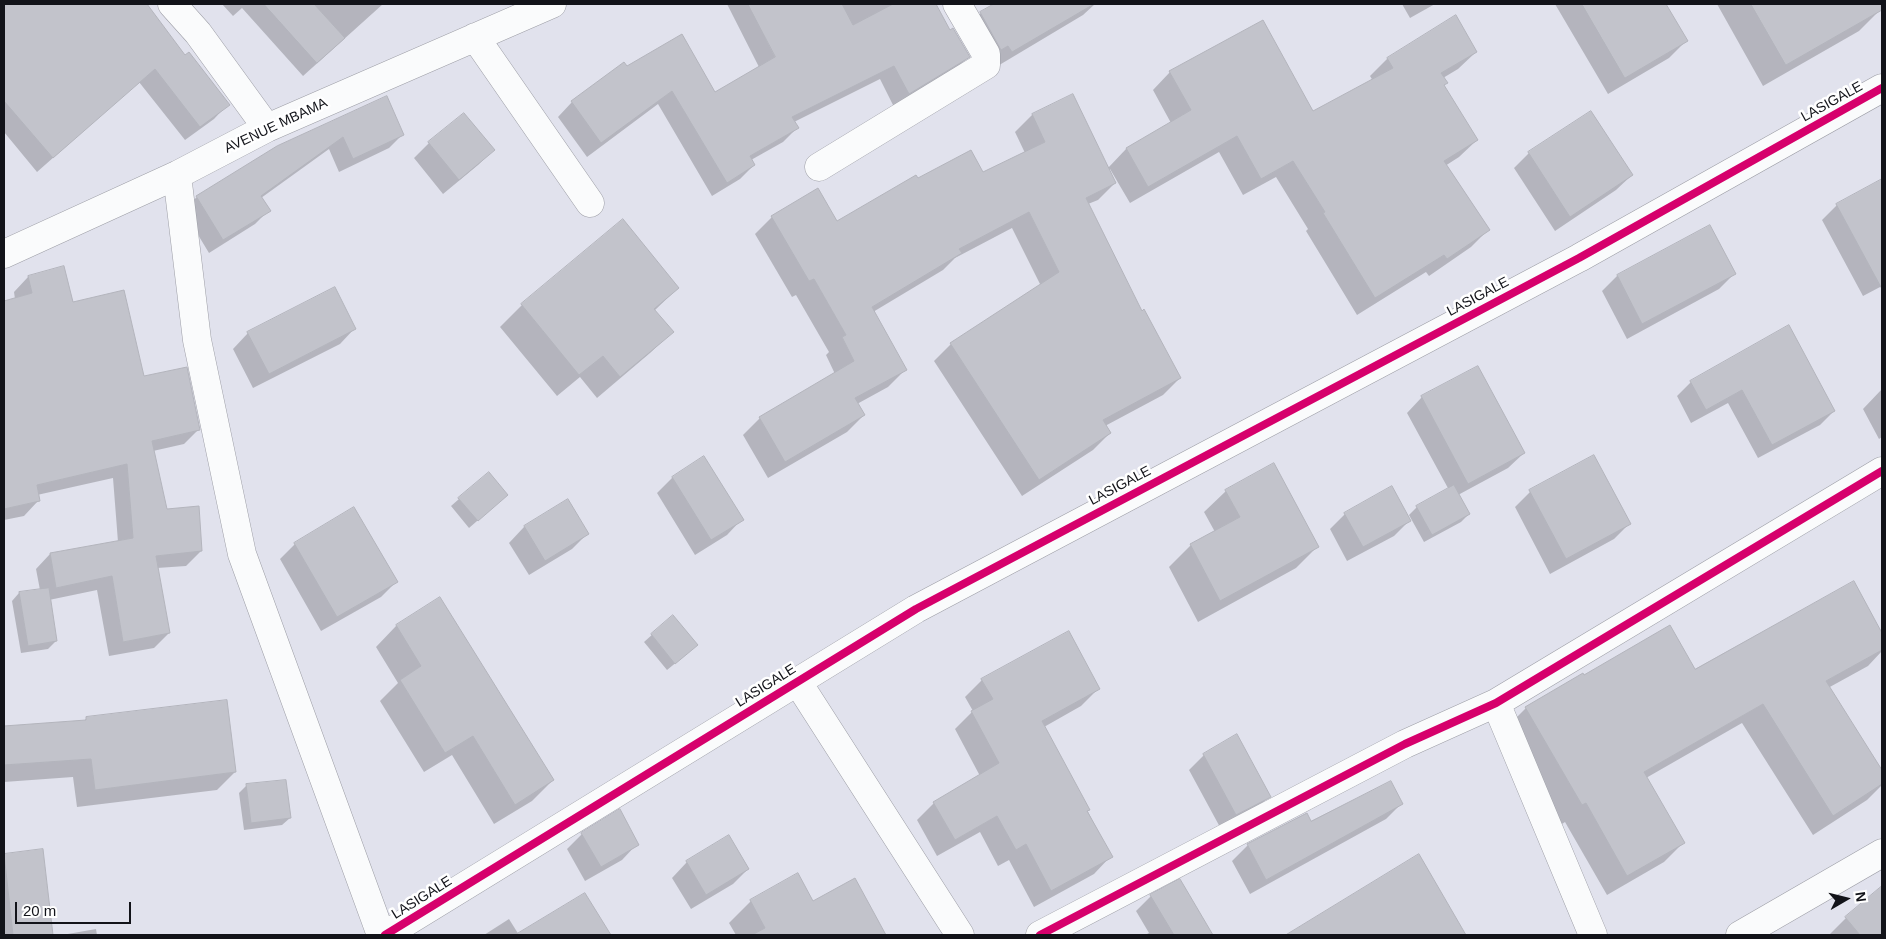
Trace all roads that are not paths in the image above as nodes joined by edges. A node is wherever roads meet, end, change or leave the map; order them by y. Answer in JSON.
{"nodes":[{"id":1,"x":172,"y":4,"type":"edge"},
{"id":2,"x":552,"y":4,"type":"edge"},
{"id":3,"x":957,"y":4,"type":"edge"},
{"id":4,"x":475,"y":37,"type":"junction"},
{"id":5,"x":1882,"y":88,"type":"edge"},
{"id":6,"x":267,"y":128,"type":"junction"},
{"id":7,"x":819,"y":167,"type":"dead end"},
{"id":8,"x":177,"y":175,"type":"junction"},
{"id":9,"x":590,"y":203,"type":"dead end"},
{"id":10,"x":4,"y":254,"type":"edge"},
{"id":11,"x":1882,"y":471,"type":"edge"},
{"id":12,"x":798,"y":681,"type":"junction"},
{"id":13,"x":1496,"y":703,"type":"junction"},
{"id":14,"x":1882,"y":853,"type":"edge"},
{"id":15,"x":381,"y":935,"type":"edge"},
{"id":16,"x":385,"y":935,"type":"edge"},
{"id":17,"x":960,"y":935,"type":"edge"},
{"id":18,"x":1040,"y":935,"type":"edge"},
{"id":19,"x":1593,"y":935,"type":"edge"},
{"id":20,"x":1740,"y":935,"type":"edge"}],
"edges":[{"from":1,"to":6,"type":"street"},
{"from":2,"to":4,"type":"street","name":"AVENUE MBAMA"},
{"from":3,"to":7,"type":"street"},
{"from":4,"to":6,"type":"street","name":"AVENUE MBAMA"},
{"from":4,"to":9,"type":"street"},
{"from":5,"to":12,"type":"street","name":"LASIGALE"},
{"from":6,"to":8,"type":"street","name":"AVENUE MBAMA"},
{"from":8,"to":10,"type":"street","name":"AVENUE MBAMA"},
{"from":8,"to":15,"type":"street"},
{"from":11,"to":13,"type":"street"},
{"from":12,"to":16,"type":"street","name":"LASIGALE"},
{"from":12,"to":17,"type":"street"},
{"from":13,"to":18,"type":"street"},
{"from":13,"to":19,"type":"street"},
{"from":14,"to":20,"type":"street"}]}
